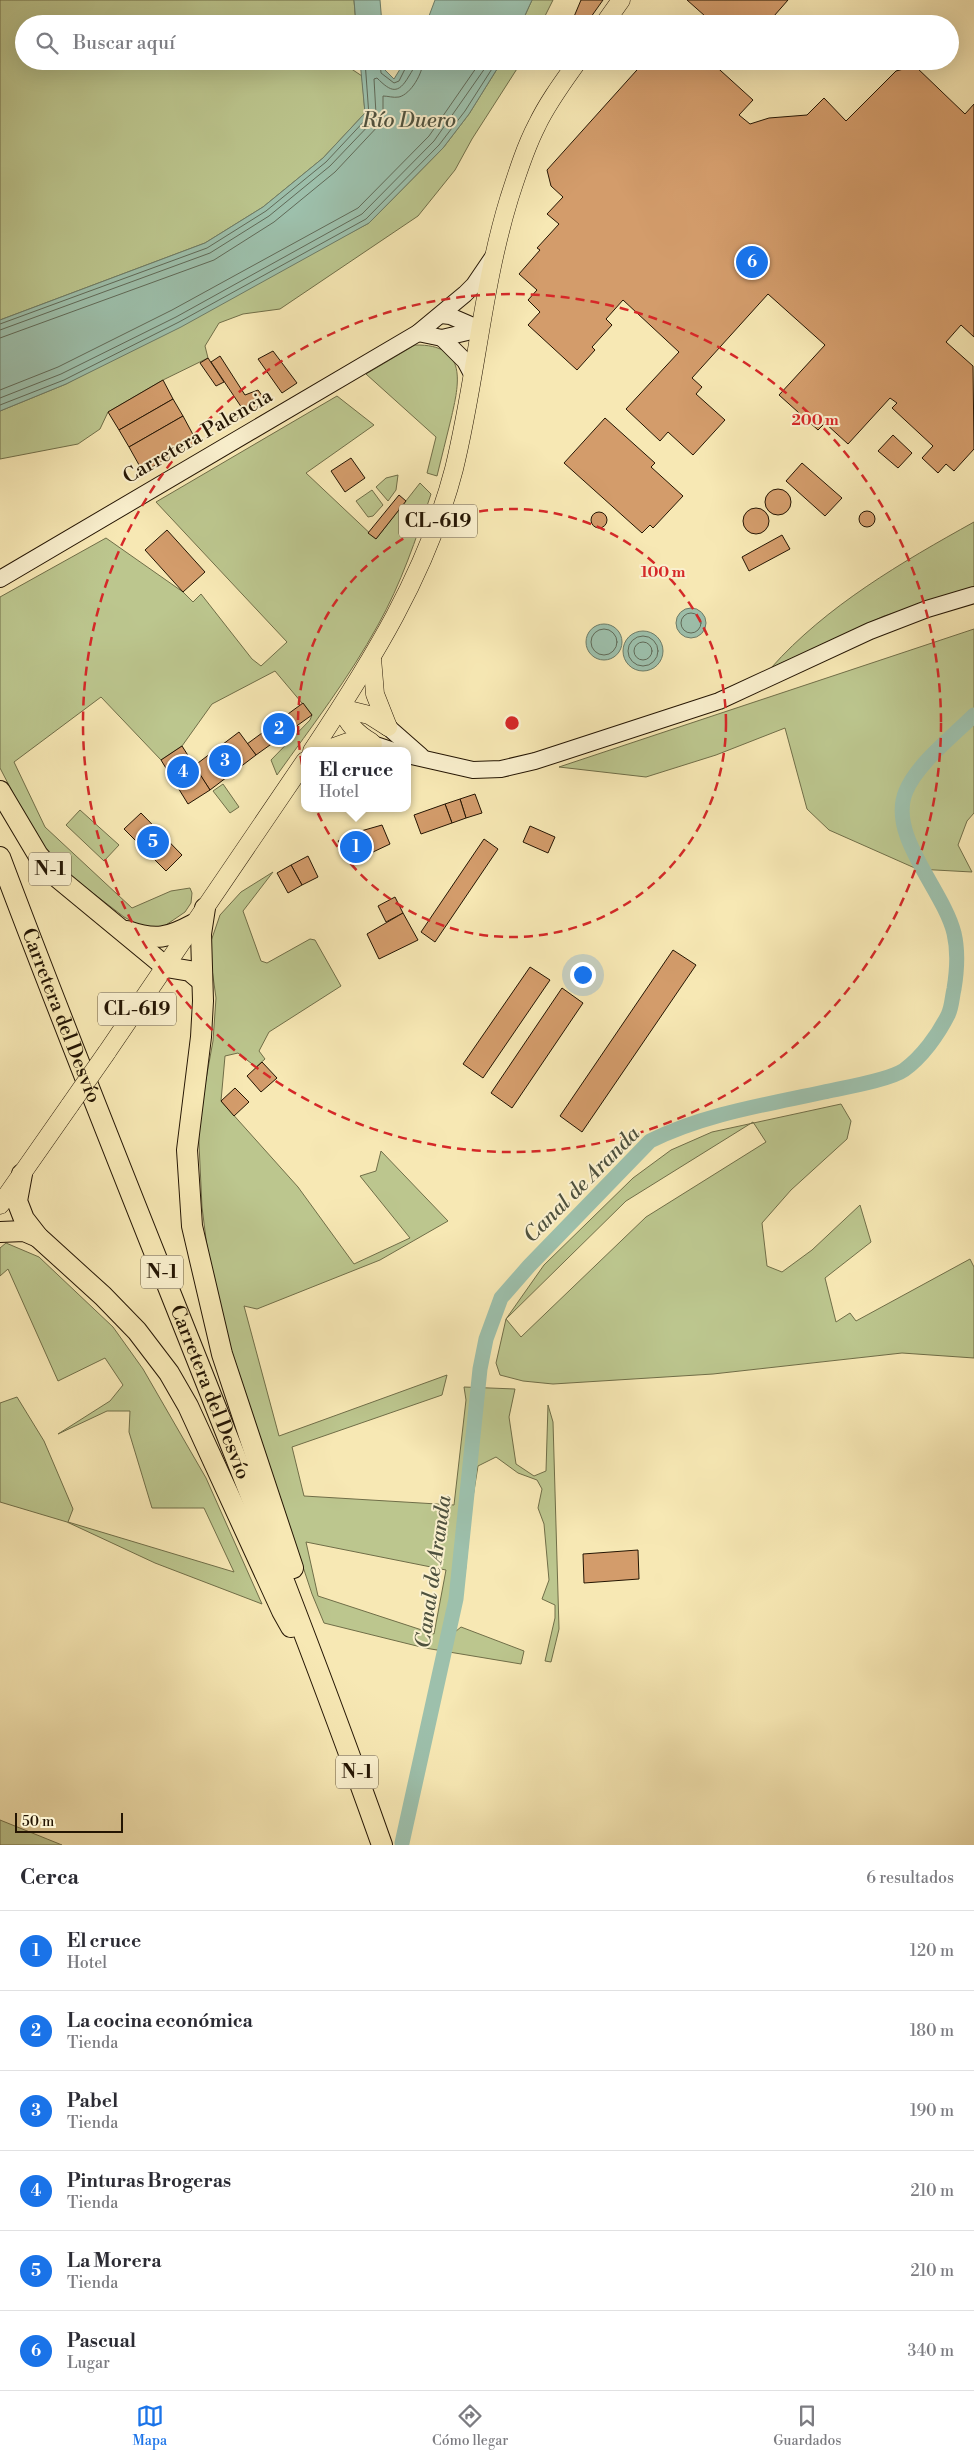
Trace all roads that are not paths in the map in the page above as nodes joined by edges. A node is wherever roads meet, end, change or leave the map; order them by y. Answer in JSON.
{"nodes":[{"id":1,"x":621,"y":0,"type":"edge"},
{"id":2,"x":610,"y":15,"type":"edge"},
{"id":3,"x":572,"y":70,"type":"edge"},
{"id":4,"x":493,"y":257,"type":"junction"},
{"id":5,"x":440,"y":315,"type":"junction"},
{"id":6,"x":480,"y":329,"type":"junction"},
{"id":7,"x":418,"y":333,"type":"junction"},
{"id":8,"x":442,"y":338,"type":"junction"},
{"id":9,"x":472,"y":374,"type":"junction"},
{"id":10,"x":0,"y":579,"type":"edge"},
{"id":11,"x":974,"y":595,"type":"edge"},
{"id":12,"x":372,"y":658,"type":"junction"},
{"id":13,"x":341,"y":708,"type":"junction"},
{"id":14,"x":388,"y":727,"type":"junction"},
{"id":15,"x":373,"y":744,"type":"junction"},
{"id":16,"x":315,"y":747,"type":"edge"},
{"id":17,"x":334,"y":747,"type":"edge"},
{"id":18,"x":382,"y":747,"type":"edge"},
{"id":19,"x":409,"y":747,"type":"edge"},
{"id":20,"x":411,"y":749,"type":"edge"},
{"id":21,"x":411,"y":756,"type":"edge"},
{"id":22,"x":424,"y":759,"type":"junction"},
{"id":23,"x":301,"y":768,"type":"edge"},
{"id":24,"x":0,"y":791,"type":"edge"},
{"id":25,"x":0,"y":857,"type":"edge"},
{"id":26,"x":200,"y":916,"type":"junction"},
{"id":27,"x":120,"y":929,"type":"junction"},
{"id":28,"x":166,"y":967,"type":"junction"},
{"id":29,"x":202,"y":981,"type":"junction"},
{"id":30,"x":22,"y":1174,"type":"junction"},
{"id":31,"x":0,"y":1205,"type":"edge"},
{"id":32,"x":0,"y":1232,"type":"edge"},
{"id":33,"x":38,"y":1236,"type":"junction"},
{"id":34,"x":328,"y":1693,"type":"junction"},
{"id":35,"x":382,"y":1845,"type":"edge"}],
"edges":[{"from":1,"to":2,"type":"main road"},
{"from":3,"to":4,"type":"main road","number":"CL-619"},
{"from":4,"to":5,"type":"street","name":"Carretera Palencia"},
{"from":4,"to":6,"type":"main road","number":"CL-619"},
{"from":5,"to":6,"type":"street"},
{"from":5,"to":7,"type":"street","name":"Carretera Palencia"},
{"from":6,"to":8,"type":"street"},
{"from":6,"to":9,"type":"main road","number":"CL-619"},
{"from":7,"to":8,"type":"street"},
{"from":7,"to":10,"type":"street","name":"Carretera Palencia"},
{"from":8,"to":9,"type":"street"},
{"from":9,"to":12,"type":"main road","number":"CL-619"},
{"from":11,"to":22,"type":"street"},
{"from":12,"to":13,"type":"main road","number":"CL-619"},
{"from":12,"to":14,"type":"main road"},
{"from":13,"to":14,"type":"main road"},
{"from":13,"to":15,"type":"main road"},
{"from":13,"to":16,"type":"main road","number":"CL-619"},
{"from":14,"to":19,"type":"street"},
{"from":15,"to":17,"type":"main road"},
{"from":15,"to":18,"type":"street"},
{"from":20,"to":22,"type":"street"},
{"from":21,"to":22,"type":"street"},
{"from":23,"to":26,"type":"main road","number":"CL-619"},
{"from":24,"to":27,"type":"highway","number":"N-1"},
{"from":25,"to":34,"type":"highway","name":"Carretera del Desvío","number":"N-1"},
{"from":26,"to":27,"type":"highway"},
{"from":26,"to":28,"type":"main road","number":"CL-619"},
{"from":26,"to":29,"type":"highway","number":"N-1"},
{"from":27,"to":28,"type":"highway","number":"N-1"},
{"from":28,"to":29,"type":"highway","number":"N-1"},
{"from":28,"to":30,"type":"main road","number":"CL-619","bridge":true},
{"from":29,"to":34,"type":"highway","number":"N-1"},
{"from":30,"to":31,"type":"main road","number":"CL-619"},
{"from":30,"to":33,"type":"highway"},
{"from":32,"to":33,"type":"highway"},
{"from":33,"to":34,"type":"highway","number":"N-1"},
{"from":34,"to":35,"type":"highway","name":"Carretera del Desvío","number":"N-1"}]}
